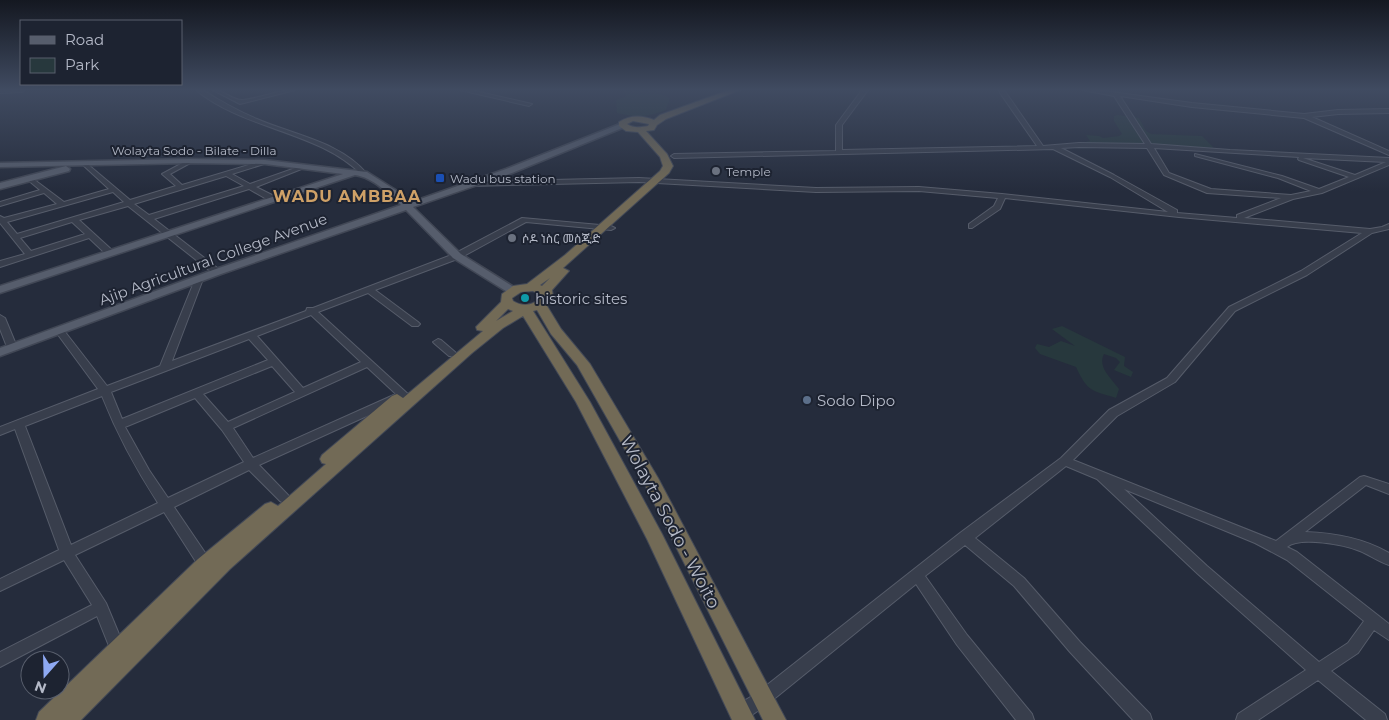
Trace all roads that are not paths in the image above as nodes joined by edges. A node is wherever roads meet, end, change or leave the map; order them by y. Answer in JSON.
{"nodes":[{"id":1,"x":264,"y":124,"type":"edge"},
{"id":2,"x":645,"y":124,"type":"edge"},
{"id":3,"x":652,"y":124,"type":"edge"},
{"id":4,"x":840,"y":124,"type":"edge"},
{"id":5,"x":1024,"y":124,"type":"edge"},
{"id":6,"x":1133,"y":124,"type":"edge"},
{"id":7,"x":1322,"y":124,"type":"edge"},
{"id":8,"x":623,"y":126,"type":"joint"},
{"id":9,"x":645,"y":128,"type":"junction"},
{"id":10,"x":1079,"y":145,"type":"junction"},
{"id":11,"x":577,"y":146,"type":"junction"},
{"id":12,"x":1150,"y":146,"type":"junction"},
{"id":13,"x":1053,"y":147,"type":"junction"},
{"id":14,"x":1041,"y":148,"type":"junction"},
{"id":15,"x":1175,"y":148,"type":"junction"},
{"id":16,"x":1085,"y":151,"type":"dead end"},
{"id":17,"x":1389,"y":152,"type":"edge"},
{"id":18,"x":839,"y":153,"type":"junction"},
{"id":19,"x":1286,"y":155,"type":"junction"},
{"id":20,"x":674,"y":156,"type":"junction"},
{"id":21,"x":1090,"y":156,"type":"dead end"},
{"id":22,"x":190,"y":161,"type":"junction"},
{"id":23,"x":1389,"y":161,"type":"edge"},
{"id":24,"x":265,"y":162,"type":"junction"},
{"id":25,"x":85,"y":164,"type":"junction"},
{"id":26,"x":0,"y":165,"type":"edge"},
{"id":27,"x":306,"y":166,"type":"junction"},
{"id":28,"x":1096,"y":168,"type":"junction"},
{"id":29,"x":360,"y":173,"type":"junction"},
{"id":30,"x":227,"y":174,"type":"junction"},
{"id":31,"x":1355,"y":177,"type":"junction"},
{"id":32,"x":30,"y":178,"type":"junction"},
{"id":33,"x":660,"y":183,"type":"junction"},
{"id":34,"x":469,"y":184,"type":"junction"},
{"id":35,"x":0,"y":186,"type":"edge"},
{"id":36,"x":251,"y":186,"type":"junction"},
{"id":37,"x":182,"y":188,"type":"junction"},
{"id":38,"x":114,"y":190,"type":"junction"},
{"id":39,"x":45,"y":191,"type":"junction"},
{"id":40,"x":1319,"y":191,"type":"junction"},
{"id":41,"x":1002,"y":196,"type":"junction"},
{"id":42,"x":1291,"y":197,"type":"junction"},
{"id":43,"x":273,"y":199,"type":"junction"},
{"id":44,"x":129,"y":203,"type":"junction"},
{"id":45,"x":0,"y":204,"type":"edge"},
{"id":46,"x":62,"y":204,"type":"junction"},
{"id":47,"x":405,"y":206,"type":"junction"},
{"id":48,"x":1179,"y":214,"type":"junction"},
{"id":49,"x":148,"y":218,"type":"junction"},
{"id":50,"x":1,"y":219,"type":"edge"},
{"id":51,"x":1237,"y":219,"type":"junction"},
{"id":52,"x":74,"y":220,"type":"junction"},
{"id":53,"x":972,"y":226,"type":"dead end"},
{"id":54,"x":1389,"y":226,"type":"edge"},
{"id":55,"x":607,"y":227,"type":"junction"},
{"id":56,"x":1370,"y":231,"type":"junction"},
{"id":57,"x":168,"y":234,"type":"junction"},
{"id":58,"x":91,"y":235,"type":"junction"},
{"id":59,"x":15,"y":237,"type":"junction"},
{"id":60,"x":110,"y":253,"type":"junction"},
{"id":61,"x":30,"y":254,"type":"junction"},
{"id":62,"x":457,"y":256,"type":"junction"},
{"id":63,"x":0,"y":264,"type":"edge"},
{"id":64,"x":217,"y":272,"type":"junction"},
{"id":65,"x":200,"y":279,"type":"junction"},
{"id":66,"x":531,"y":287,"type":"junction"},
{"id":67,"x":368,"y":289,"type":"junction"},
{"id":68,"x":0,"y":290,"type":"edge"},
{"id":69,"x":510,"y":297,"type":"junction"},
{"id":70,"x":537,"y":302,"type":"junction"},
{"id":71,"x":310,"y":310,"type":"junction"},
{"id":72,"x":0,"y":318,"type":"edge"},
{"id":73,"x":415,"y":324,"type":"dead end"},
{"id":74,"x":59,"y":330,"type":"junction"},
{"id":75,"x":250,"y":334,"type":"junction"},
{"id":76,"x":438,"y":342,"type":"dead end"},
{"id":77,"x":12,"y":348,"type":"junction"},
{"id":78,"x":0,"y":352,"type":"edge"},
{"id":79,"x":452,"y":354,"type":"junction"},
{"id":80,"x":273,"y":362,"type":"junction"},
{"id":81,"x":368,"y":363,"type":"junction"},
{"id":82,"x":165,"y":367,"type":"junction"},
{"id":83,"x":105,"y":391,"type":"junction"},
{"id":84,"x":300,"y":392,"type":"junction"},
{"id":85,"x":197,"y":394,"type":"junction"},
{"id":86,"x":406,"y":397,"type":"junction"},
{"id":87,"x":19,"y":424,"type":"junction"},
{"id":88,"x":119,"y":425,"type":"junction"},
{"id":89,"x":226,"y":427,"type":"junction"},
{"id":90,"x":0,"y":430,"type":"edge"},
{"id":91,"x":1065,"y":461,"type":"junction"},
{"id":92,"x":251,"y":464,"type":"junction"},
{"id":93,"x":1101,"y":475,"type":"junction"},
{"id":94,"x":1389,"y":489,"type":"edge"},
{"id":95,"x":284,"y":498,"type":"junction"},
{"id":96,"x":166,"y":505,"type":"junction"},
{"id":97,"x":965,"y":537,"type":"junction"},
{"id":98,"x":1289,"y":538,"type":"junction"},
{"id":99,"x":1276,"y":548,"type":"junction"},
{"id":100,"x":67,"y":553,"type":"junction"},
{"id":101,"x":1389,"y":560,"type":"edge"},
{"id":102,"x":205,"y":564,"type":"junction"},
{"id":103,"x":917,"y":575,"type":"junction"},
{"id":104,"x":0,"y":585,"type":"edge"},
{"id":105,"x":101,"y":607,"type":"junction"},
{"id":106,"x":1373,"y":620,"type":"junction"},
{"id":107,"x":1389,"y":633,"type":"edge"},
{"id":108,"x":118,"y":651,"type":"junction"},
{"id":109,"x":0,"y":660,"type":"edge"},
{"id":110,"x":1317,"y":671,"type":"junction"},
{"id":111,"x":763,"y":698,"type":"junction"},
{"id":112,"x":742,"y":716,"type":"edge"},
{"id":113,"x":1253,"y":718,"type":"edge"},
{"id":114,"x":47,"y":720,"type":"edge"},
{"id":115,"x":65,"y":720,"type":"edge"},
{"id":116,"x":775,"y":720,"type":"edge"},
{"id":117,"x":1026,"y":720,"type":"edge"},
{"id":118,"x":1144,"y":720,"type":"edge"},
{"id":119,"x":1378,"y":720,"type":"edge"}],
"edges":[{"from":1,"to":29,"type":"street"},
{"from":2,"to":9,"type":"highway"},
{"from":3,"to":9,"type":"highway"},
{"from":4,"to":18,"type":"street"},
{"from":5,"to":14,"type":"street"},
{"from":6,"to":12,"type":"street"},
{"from":7,"to":17,"type":"street"},
{"from":8,"to":9,"type":"highway"},
{"from":8,"to":11,"type":"main road"},
{"from":9,"to":11,"type":"main road"},
{"from":9,"to":20,"type":"highway"},
{"from":9,"to":33,"type":"highway"},
{"from":10,"to":12,"type":"street"},
{"from":10,"to":13,"type":"street"},
{"from":10,"to":16,"type":"street"},
{"from":11,"to":34,"type":"main road","name":"Ajip Agricultural College Avenue"},
{"from":12,"to":15,"type":"street"},
{"from":12,"to":42,"type":"street"},
{"from":13,"to":14,"type":"street"},
{"from":13,"to":28,"type":"street"},
{"from":14,"to":18,"type":"street"},
{"from":15,"to":19,"type":"street"},
{"from":15,"to":40,"type":"street"},
{"from":18,"to":20,"type":"street"},
{"from":19,"to":23,"type":"street"},
{"from":19,"to":31,"type":"street"},
{"from":20,"to":33,"type":"highway"},
{"from":21,"to":28,"type":"street"},
{"from":22,"to":24,"type":"main road","name":"Wolayta Sodo - Bilate - Dilla"},
{"from":22,"to":25,"type":"main road","name":"Wolayta Sodo - Bilate - Dilla"},
{"from":22,"to":37,"type":"street"},
{"from":23,"to":31,"type":"street"},
{"from":24,"to":27,"type":"main road","name":"Wolayta Sodo - Bilate - Dilla"},
{"from":24,"to":30,"type":"street"},
{"from":25,"to":26,"type":"main road","name":"Wolayta Sodo - Bilate - Dilla"},
{"from":25,"to":32,"type":"main road"},
{"from":25,"to":38,"type":"street"},
{"from":27,"to":29,"type":"main road","name":"Wolayta Sodo - Bilate - Dilla"},
{"from":27,"to":36,"type":"street"},
{"from":28,"to":48,"type":"street"},
{"from":29,"to":43,"type":"main road"},
{"from":29,"to":47,"type":"main road","name":"Wolayta Sodo - Bilate - Dilla"},
{"from":30,"to":36,"type":"street"},
{"from":30,"to":37,"type":"street"},
{"from":31,"to":40,"type":"street"},
{"from":32,"to":35,"type":"main road"},
{"from":32,"to":39,"type":"street"},
{"from":33,"to":34,"type":"street"},
{"from":33,"to":41,"type":"street"},
{"from":33,"to":55,"type":"highway"},
{"from":34,"to":47,"type":"main road","name":"Ajip Agricultural College Avenue"},
{"from":36,"to":43,"type":"street"},
{"from":36,"to":49,"type":"street"},
{"from":37,"to":44,"type":"street"},
{"from":38,"to":44,"type":"street"},
{"from":38,"to":46,"type":"street"},
{"from":39,"to":45,"type":"street"},
{"from":39,"to":46,"type":"street"},
{"from":40,"to":42,"type":"street"},
{"from":41,"to":48,"type":"street"},
{"from":41,"to":53,"type":"street"},
{"from":42,"to":51,"type":"street"},
{"from":43,"to":57,"type":"main road"},
{"from":44,"to":49,"type":"street"},
{"from":44,"to":52,"type":"street"},
{"from":46,"to":50,"type":"street"},
{"from":47,"to":62,"type":"main road","name":"Wolayta Sodo - Bilate - Dilla"},
{"from":47,"to":64,"type":"main road","name":"Ajip Agricultural College Avenue"},
{"from":48,"to":51,"type":"street"},
{"from":49,"to":57,"type":"street"},
{"from":50,"to":59,"type":"street"},
{"from":51,"to":56,"type":"street"},
{"from":52,"to":58,"type":"street"},
{"from":52,"to":59,"type":"street"},
{"from":54,"to":56,"type":"street"},
{"from":55,"to":62,"type":"street"},
{"from":55,"to":66,"type":"highway"},
{"from":55,"to":70,"type":"highway"},
{"from":56,"to":91,"type":"street"},
{"from":57,"to":60,"type":"main road"},
{"from":57,"to":64,"type":"street"},
{"from":58,"to":60,"type":"street"},
{"from":58,"to":61,"type":"street"},
{"from":59,"to":61,"type":"street"},
{"from":60,"to":68,"type":"main road"},
{"from":61,"to":63,"type":"street"},
{"from":62,"to":67,"type":"street"},
{"from":62,"to":69,"type":"main road","name":"Wolayta Sodo - Bilate - Dilla"},
{"from":64,"to":65,"type":"main road","name":"Ajip Agricultural College Avenue"},
{"from":65,"to":74,"type":"main road","name":"Ajip Agricultural College Avenue"},
{"from":65,"to":82,"type":"street"},
{"from":66,"to":69,"type":"highway"},
{"from":66,"to":70,"type":"highway"},
{"from":67,"to":71,"type":"street"},
{"from":67,"to":73,"type":"street"},
{"from":69,"to":70,"type":"highway"},
{"from":69,"to":79,"type":"highway"},
{"from":70,"to":86,"type":"highway"},
{"from":70,"to":111,"type":"highway","name":"Wolayta Sodo - Woito"},
{"from":70,"to":112,"type":"highway","name":"Wolayta Sodo - Woito"},
{"from":71,"to":75,"type":"street"},
{"from":71,"to":81,"type":"street"},
{"from":72,"to":77,"type":"street"},
{"from":74,"to":77,"type":"main road","name":"Ajip Agricultural College Avenue"},
{"from":74,"to":83,"type":"street"},
{"from":75,"to":80,"type":"street"},
{"from":75,"to":82,"type":"street"},
{"from":76,"to":79,"type":"street"},
{"from":77,"to":78,"type":"main road","name":"Ajip Agricultural College Avenue"},
{"from":79,"to":86,"type":"highway"},
{"from":80,"to":84,"type":"street"},
{"from":80,"to":85,"type":"street"},
{"from":81,"to":84,"type":"street"},
{"from":81,"to":86,"type":"street"},
{"from":82,"to":83,"type":"street"},
{"from":83,"to":87,"type":"street"},
{"from":83,"to":88,"type":"street"},
{"from":84,"to":89,"type":"street"},
{"from":85,"to":88,"type":"street"},
{"from":85,"to":89,"type":"street"},
{"from":86,"to":92,"type":"street"},
{"from":86,"to":95,"type":"highway"},
{"from":86,"to":115,"type":"highway"},
{"from":87,"to":90,"type":"street"},
{"from":87,"to":100,"type":"street"},
{"from":88,"to":96,"type":"street"},
{"from":89,"to":92,"type":"street"},
{"from":91,"to":93,"type":"street"},
{"from":91,"to":97,"type":"street"},
{"from":92,"to":95,"type":"street"},
{"from":92,"to":96,"type":"street"},
{"from":93,"to":99,"type":"street"},
{"from":93,"to":110,"type":"street"},
{"from":94,"to":98,"type":"street"},
{"from":95,"to":102,"type":"highway"},
{"from":96,"to":100,"type":"street"},
{"from":96,"to":102,"type":"street"},
{"from":97,"to":103,"type":"street"},
{"from":97,"to":118,"type":"street"},
{"from":98,"to":99,"type":"street"},
{"from":98,"to":101,"type":"street"},
{"from":99,"to":106,"type":"street"},
{"from":100,"to":104,"type":"street"},
{"from":100,"to":105,"type":"street"},
{"from":102,"to":108,"type":"highway"},
{"from":103,"to":111,"type":"street"},
{"from":103,"to":117,"type":"street"},
{"from":105,"to":108,"type":"street"},
{"from":105,"to":109,"type":"street"},
{"from":106,"to":107,"type":"street"},
{"from":106,"to":110,"type":"street"},
{"from":108,"to":114,"type":"highway"},
{"from":110,"to":113,"type":"street"},
{"from":110,"to":119,"type":"street"},
{"from":111,"to":112,"type":"street"},
{"from":111,"to":116,"type":"highway","name":"Wolayta Sodo - Woito"}]}
